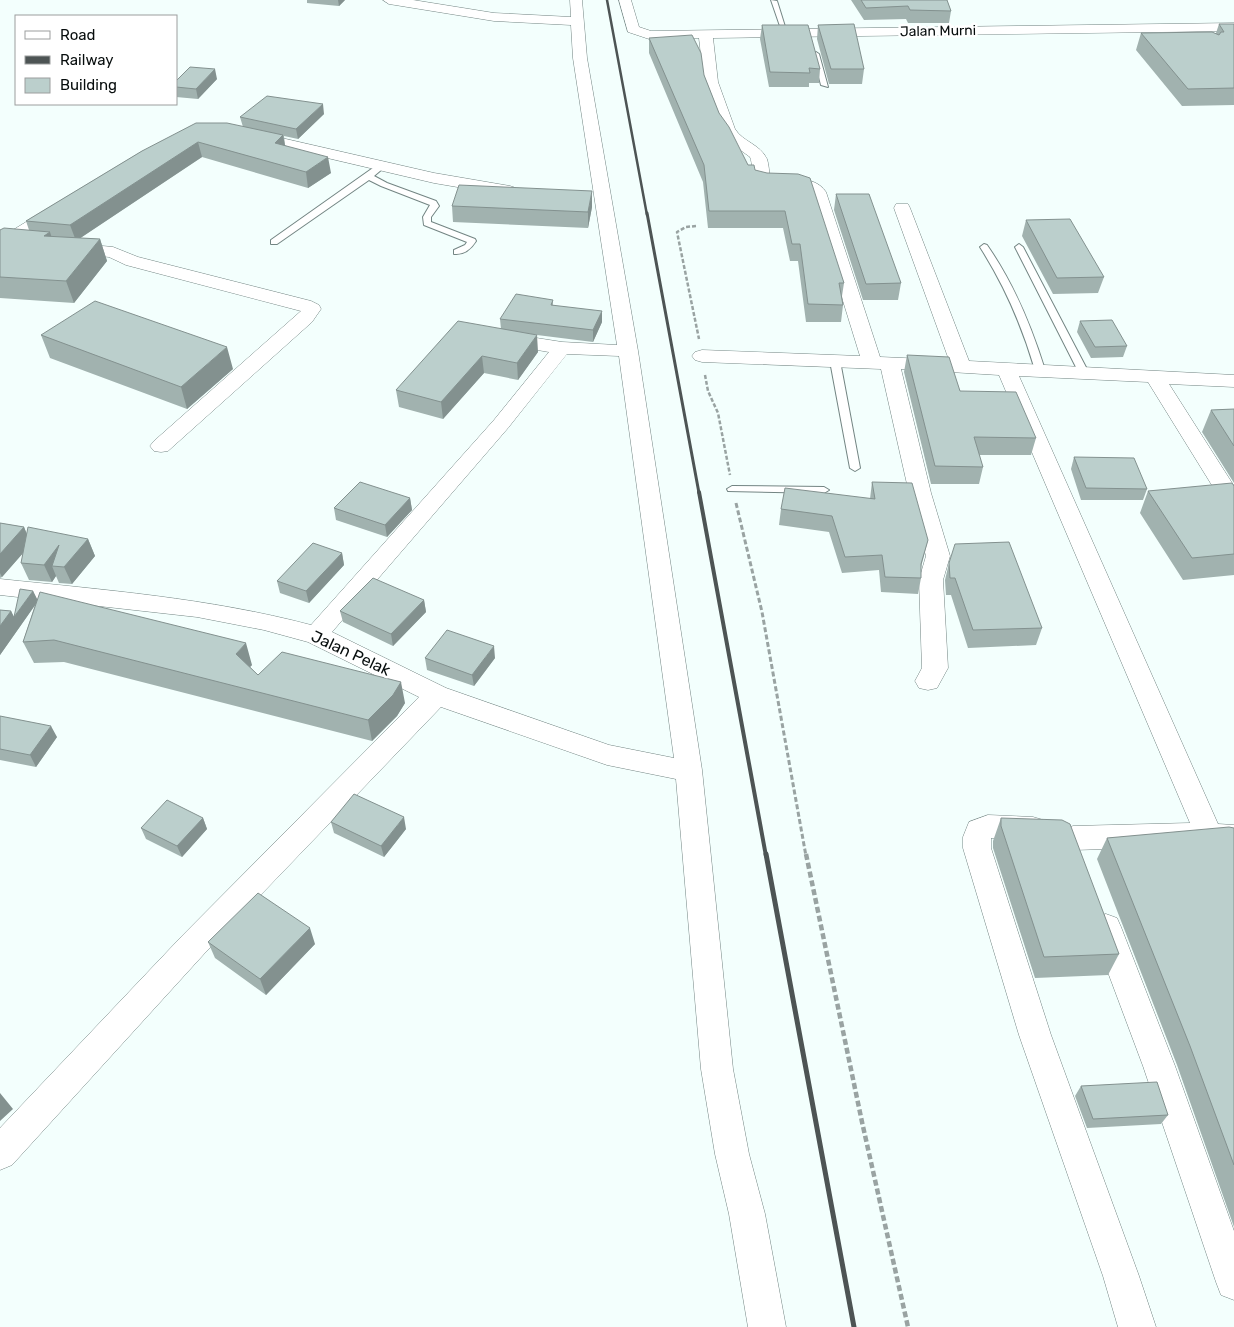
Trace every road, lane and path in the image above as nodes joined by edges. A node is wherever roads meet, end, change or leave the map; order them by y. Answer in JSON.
{"nodes":[{"id":1,"x":389,"y":0,"type":"edge"},
{"id":2,"x":576,"y":0,"type":"edge"},
{"id":3,"x":626,"y":0,"type":"edge"},
{"id":4,"x":774,"y":1,"type":"edge"},
{"id":5,"x":578,"y":21,"type":"junction"},
{"id":6,"x":1234,"y":27,"type":"edge"},
{"id":7,"x":785,"y":32,"type":"junction"},
{"id":8,"x":706,"y":34,"type":"junction"},
{"id":9,"x":815,"y":50,"type":"edge"},
{"id":10,"x":825,"y":85,"type":"dead end"},
{"id":11,"x":237,"y":133,"type":"edge"},
{"id":12,"x":383,"y":165,"type":"junction"},
{"id":13,"x":369,"y":176,"type":"junction"},
{"id":14,"x":527,"y":192,"type":"edge"},
{"id":15,"x":73,"y":201,"type":"edge"},
{"id":16,"x":902,"y":208,"type":"dead end"},
{"id":17,"x":274,"y":242,"type":"dead end"},
{"id":18,"x":3,"y":243,"type":"edge"},
{"id":19,"x":984,"y":247,"type":"dead end"},
{"id":20,"x":1019,"y":248,"type":"dead end"},
{"id":21,"x":457,"y":252,"type":"dead end"},
{"id":22,"x":484,"y":335,"type":"edge"},
{"id":23,"x":562,"y":348,"type":"junction"},
{"id":24,"x":628,"y":351,"type":"junction"},
{"id":25,"x":702,"y":356,"type":"dead end"},
{"id":26,"x":835,"y":361,"type":"junction"},
{"id":27,"x":881,"y":363,"type":"junction"},
{"id":28,"x":962,"y":368,"type":"junction"},
{"id":29,"x":1006,"y":370,"type":"junction"},
{"id":30,"x":1040,"y":370,"type":"junction"},
{"id":31,"x":1084,"y":373,"type":"junction"},
{"id":32,"x":1155,"y":377,"type":"junction"},
{"id":33,"x":1234,"y":381,"type":"edge"},
{"id":34,"x":161,"y":446,"type":"dead end"},
{"id":35,"x":855,"y":468,"type":"dead end"},
{"id":36,"x":736,"y":490,"type":"joint"},
{"id":37,"x":824,"y":490,"type":"dead end"},
{"id":38,"x":1234,"y":504,"type":"edge"},
{"id":39,"x":0,"y":587,"type":"edge"},
{"id":40,"x":316,"y":634,"type":"junction"},
{"id":41,"x":928,"y":681,"type":"dead end"},
{"id":42,"x":437,"y":695,"type":"junction"},
{"id":43,"x":689,"y":770,"type":"junction"},
{"id":44,"x":1222,"y":836,"type":"edge"},
{"id":45,"x":1096,"y":902,"type":"edge"},
{"id":46,"x":0,"y":1153,"type":"edge"},
{"id":47,"x":1234,"y":1282,"type":"edge"},
{"id":48,"x":767,"y":1327,"type":"edge"},
{"id":49,"x":908,"y":1327,"type":"edge"},
{"id":50,"x":1137,"y":1327,"type":"edge"}],
"edges":[{"from":1,"to":5,"type":"street"},
{"from":2,"to":5,"type":"street"},
{"from":3,"to":8,"type":"street","name":"Jalan Murni"},
{"from":4,"to":7,"type":"lane"},
{"from":5,"to":24,"type":"street"},
{"from":6,"to":7,"type":"street","name":"Jalan Murni"},
{"from":7,"to":8,"type":"street","name":"Jalan Murni"},
{"from":8,"to":27,"type":"street"},
{"from":9,"to":10,"type":"lane"},
{"from":11,"to":12,"type":"street"},
{"from":12,"to":13,"type":"lane"},
{"from":12,"to":14,"type":"street"},
{"from":13,"to":17,"type":"lane"},
{"from":13,"to":21,"type":"lane"},
{"from":15,"to":18,"type":"street"},
{"from":16,"to":28,"type":"street"},
{"from":18,"to":34,"type":"street"},
{"from":19,"to":30,"type":"lane"},
{"from":20,"to":31,"type":"lane"},
{"from":22,"to":23,"type":"street"},
{"from":23,"to":24,"type":"street"},
{"from":23,"to":40,"type":"street"},
{"from":24,"to":43,"type":"street"},
{"from":25,"to":26,"type":"street"},
{"from":26,"to":27,"type":"street"},
{"from":26,"to":35,"type":"lane"},
{"from":27,"to":28,"type":"street"},
{"from":27,"to":41,"type":"street"},
{"from":28,"to":29,"type":"street"},
{"from":29,"to":30,"type":"street"},
{"from":29,"to":44,"type":"street"},
{"from":30,"to":31,"type":"street"},
{"from":31,"to":32,"type":"street"},
{"from":32,"to":33,"type":"street"},
{"from":32,"to":38,"type":"street"},
{"from":36,"to":37,"type":"lane"},
{"from":36,"to":49,"type":"path"},
{"from":39,"to":40,"type":"street","name":"Jalan Pelak"},
{"from":40,"to":42,"type":"street","name":"Jalan Pelak"},
{"from":42,"to":43,"type":"street","name":"Jalan Pelak"},
{"from":42,"to":46,"type":"street"},
{"from":43,"to":48,"type":"street"},
{"from":44,"to":50,"type":"street"},
{"from":45,"to":47,"type":"street"}]}
